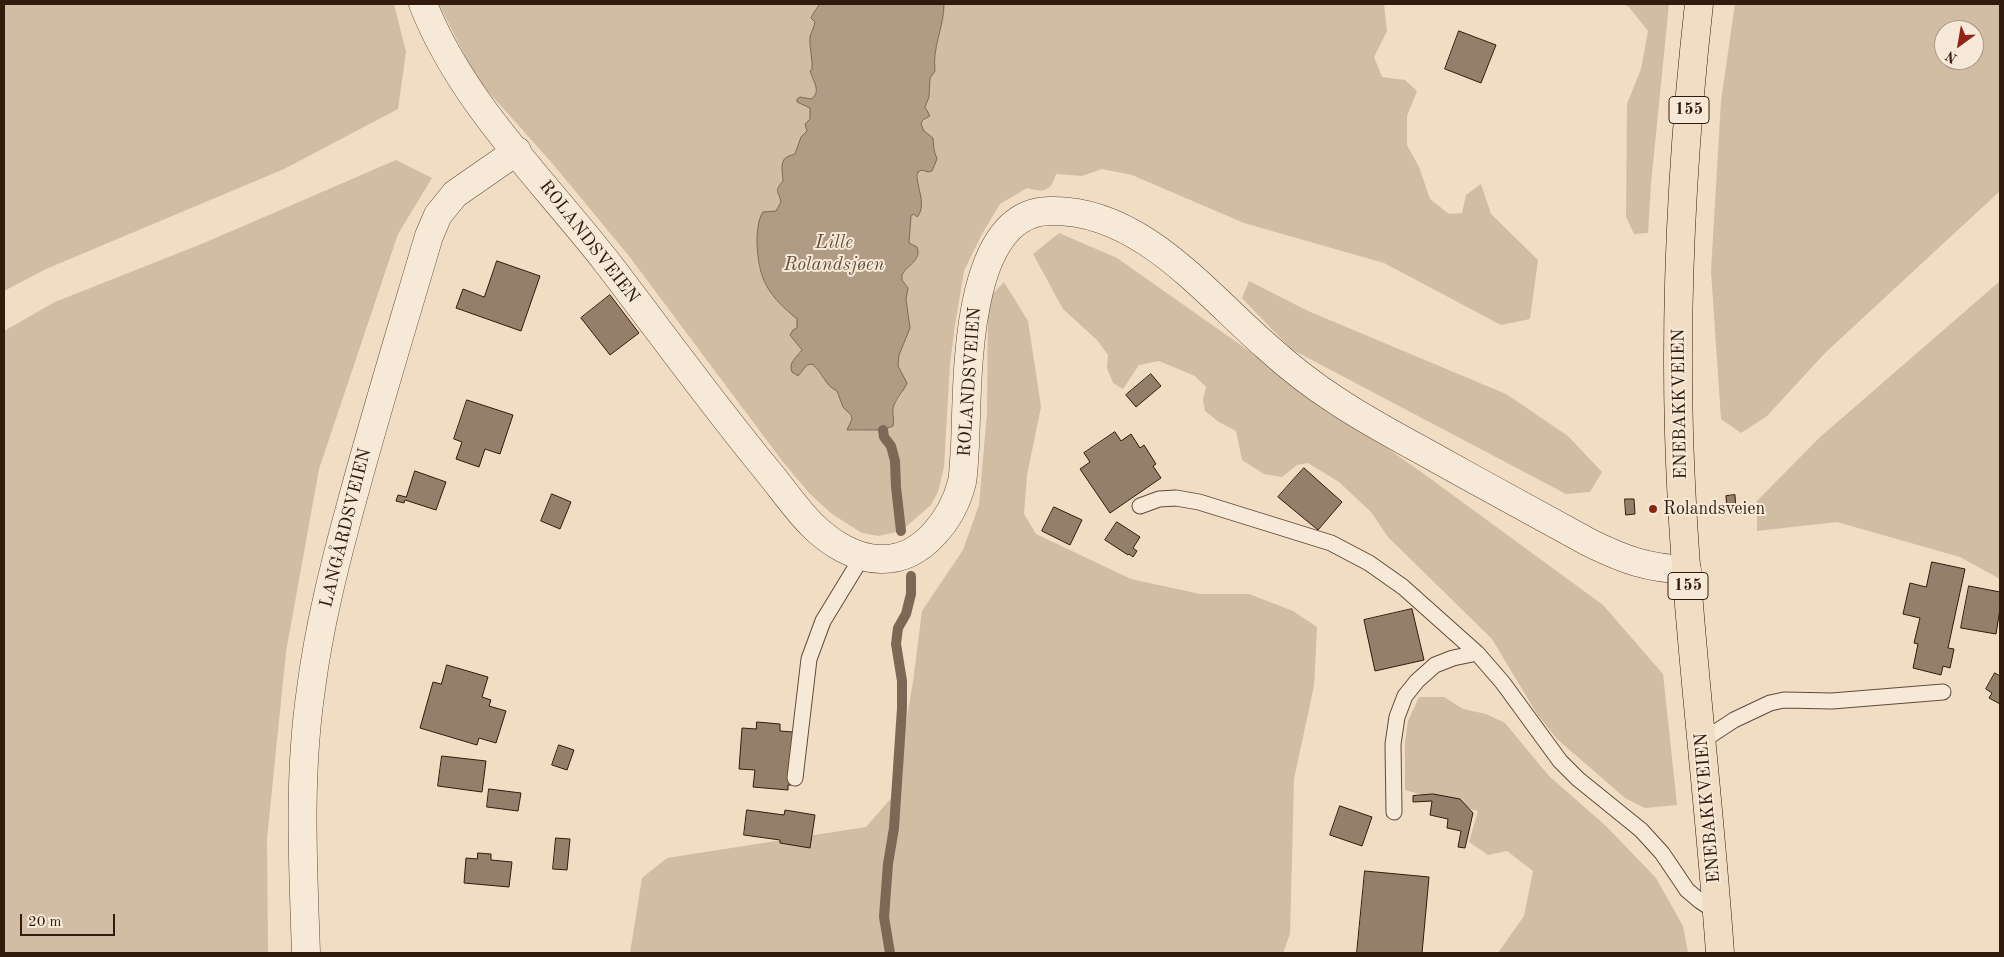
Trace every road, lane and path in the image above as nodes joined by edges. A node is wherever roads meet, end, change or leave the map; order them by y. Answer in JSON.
{"nodes":[{"id":1,"x":423,"y":4,"type":"edge"},
{"id":2,"x":1699,"y":4,"type":"edge"},
{"id":3,"x":517,"y":151,"type":"junction"},
{"id":4,"x":1140,"y":506,"type":"dead end"},
{"id":5,"x":862,"y":557,"type":"junction"},
{"id":6,"x":1687,"y":570,"type":"junction"},
{"id":7,"x":1477,"y":653,"type":"junction"},
{"id":8,"x":1943,"y":692,"type":"dead end"},
{"id":9,"x":1702,"y":741,"type":"junction"},
{"id":10,"x":795,"y":778,"type":"dead end"},
{"id":11,"x":1394,"y":812,"type":"dead end"},
{"id":12,"x":1717,"y":912,"type":"junction"},
{"id":13,"x":306,"y":953,"type":"edge"},
{"id":14,"x":1720,"y":953,"type":"edge"}],
"edges":[{"from":1,"to":3,"type":"street","name":"ROLANDSVEIEN"},
{"from":2,"to":6,"type":"main road","name":"ENEBAKKVEIEN","number":"155"},
{"from":3,"to":5,"type":"street","name":"ROLANDSVEIEN"},
{"from":3,"to":13,"type":"street","name":"LANGÅRDSVEIEN"},
{"from":4,"to":7,"type":"lane"},
{"from":5,"to":6,"type":"street","name":"ROLANDSVEIEN"},
{"from":5,"to":10,"type":"lane"},
{"from":6,"to":9,"type":"main road","name":"ENEBAKKVEIEN","number":"155"},
{"from":7,"to":11,"type":"lane"},
{"from":7,"to":12,"type":"lane"},
{"from":8,"to":9,"type":"lane"},
{"from":9,"to":12,"type":"main road","name":"ENEBAKKVEIEN","number":"155"},
{"from":12,"to":14,"type":"main road","name":"ENEBAKKVEIEN","number":"155"}]}
